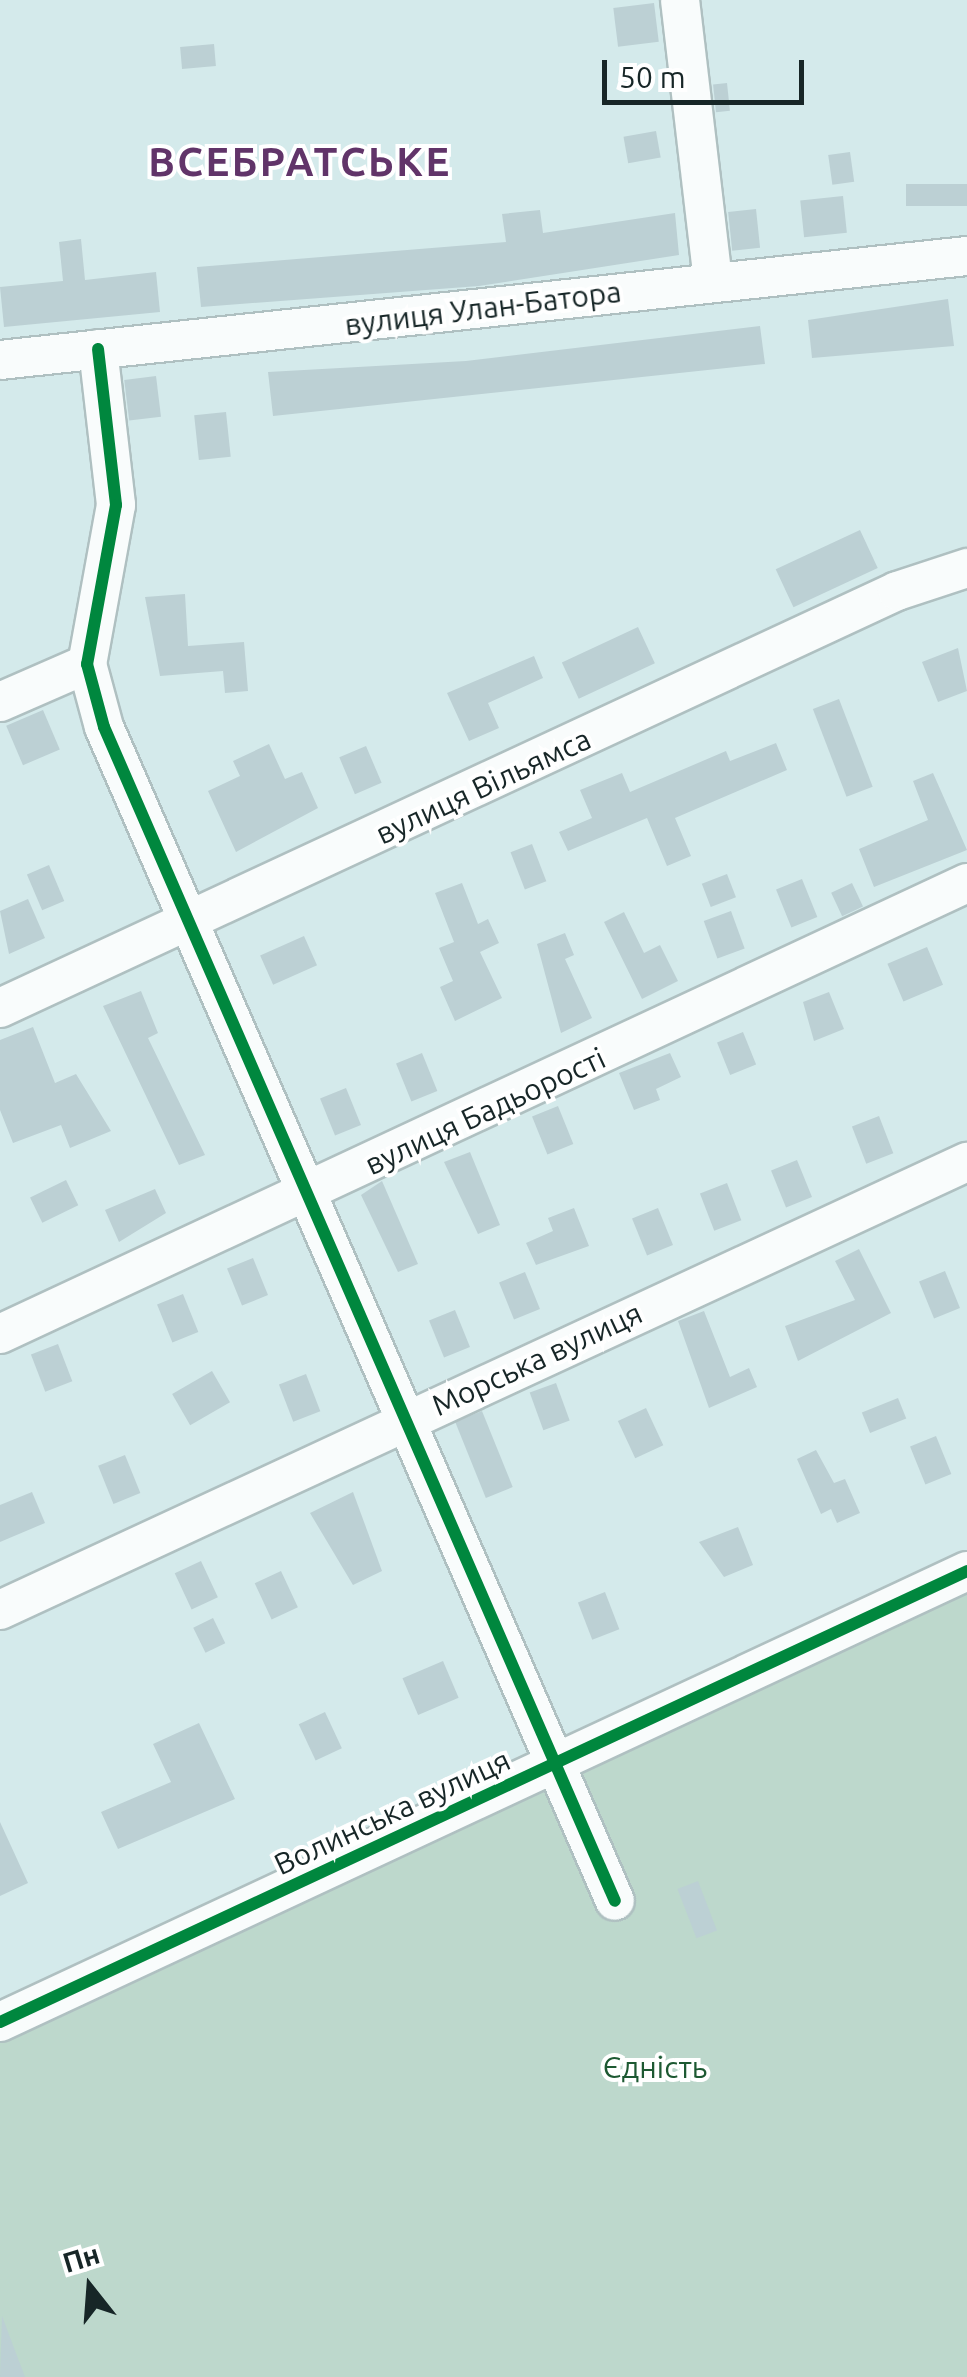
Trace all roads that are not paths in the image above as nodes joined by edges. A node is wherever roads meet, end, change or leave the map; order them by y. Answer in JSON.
{"nodes":[{"id":1,"x":680,"y":0,"type":"edge"},
{"id":2,"x":967,"y":256,"type":"edge"},
{"id":3,"x":712,"y":281,"type":"junction"},
{"id":4,"x":98,"y":349,"type":"junction"},
{"id":5,"x":0,"y":360,"type":"edge"},
{"id":6,"x":967,"y":568,"type":"edge"},
{"id":7,"x":87,"y":664,"type":"junction"},
{"id":8,"x":0,"y":702,"type":"edge"},
{"id":9,"x":967,"y":883,"type":"edge"},
{"id":10,"x":192,"y":924,"type":"junction"},
{"id":11,"x":0,"y":1008,"type":"edge"},
{"id":12,"x":967,"y":1162,"type":"edge"},
{"id":13,"x":302,"y":1195,"type":"junction"},
{"id":14,"x":0,"y":1334,"type":"edge"},
{"id":15,"x":402,"y":1422,"type":"junction"},
{"id":16,"x":967,"y":1570,"type":"edge"},
{"id":17,"x":0,"y":1610,"type":"edge"},
{"id":18,"x":550,"y":1766,"type":"junction"},
{"id":19,"x":614,"y":1901,"type":"dead end"},
{"id":20,"x":0,"y":2022,"type":"edge"}],
"edges":[{"from":1,"to":3,"type":"street"},
{"from":2,"to":3,"type":"street","name":"вулиця Улан-Батора"},
{"from":3,"to":4,"type":"street","name":"вулиця Улан-Батора"},
{"from":4,"to":5,"type":"street","name":"вулиця Улан-Батора"},
{"from":4,"to":7,"type":"street"},
{"from":6,"to":10,"type":"street","name":"вулиця Вільямса"},
{"from":7,"to":8,"type":"street"},
{"from":7,"to":10,"type":"street"},
{"from":9,"to":13,"type":"street","name":"вулиця Бадьорості"},
{"from":10,"to":11,"type":"street","name":"вулиця Вільямса"},
{"from":10,"to":13,"type":"street"},
{"from":12,"to":15,"type":"street","name":"Морська вулиця"},
{"from":13,"to":14,"type":"street","name":"вулиця Бадьорості"},
{"from":13,"to":15,"type":"street"},
{"from":15,"to":17,"type":"street","name":"Морська вулиця"},
{"from":15,"to":18,"type":"street"},
{"from":16,"to":18,"type":"street","name":"Волинська вулиця"},
{"from":18,"to":19,"type":"street"},
{"from":18,"to":20,"type":"street","name":"Волинська вулиця"}]}
